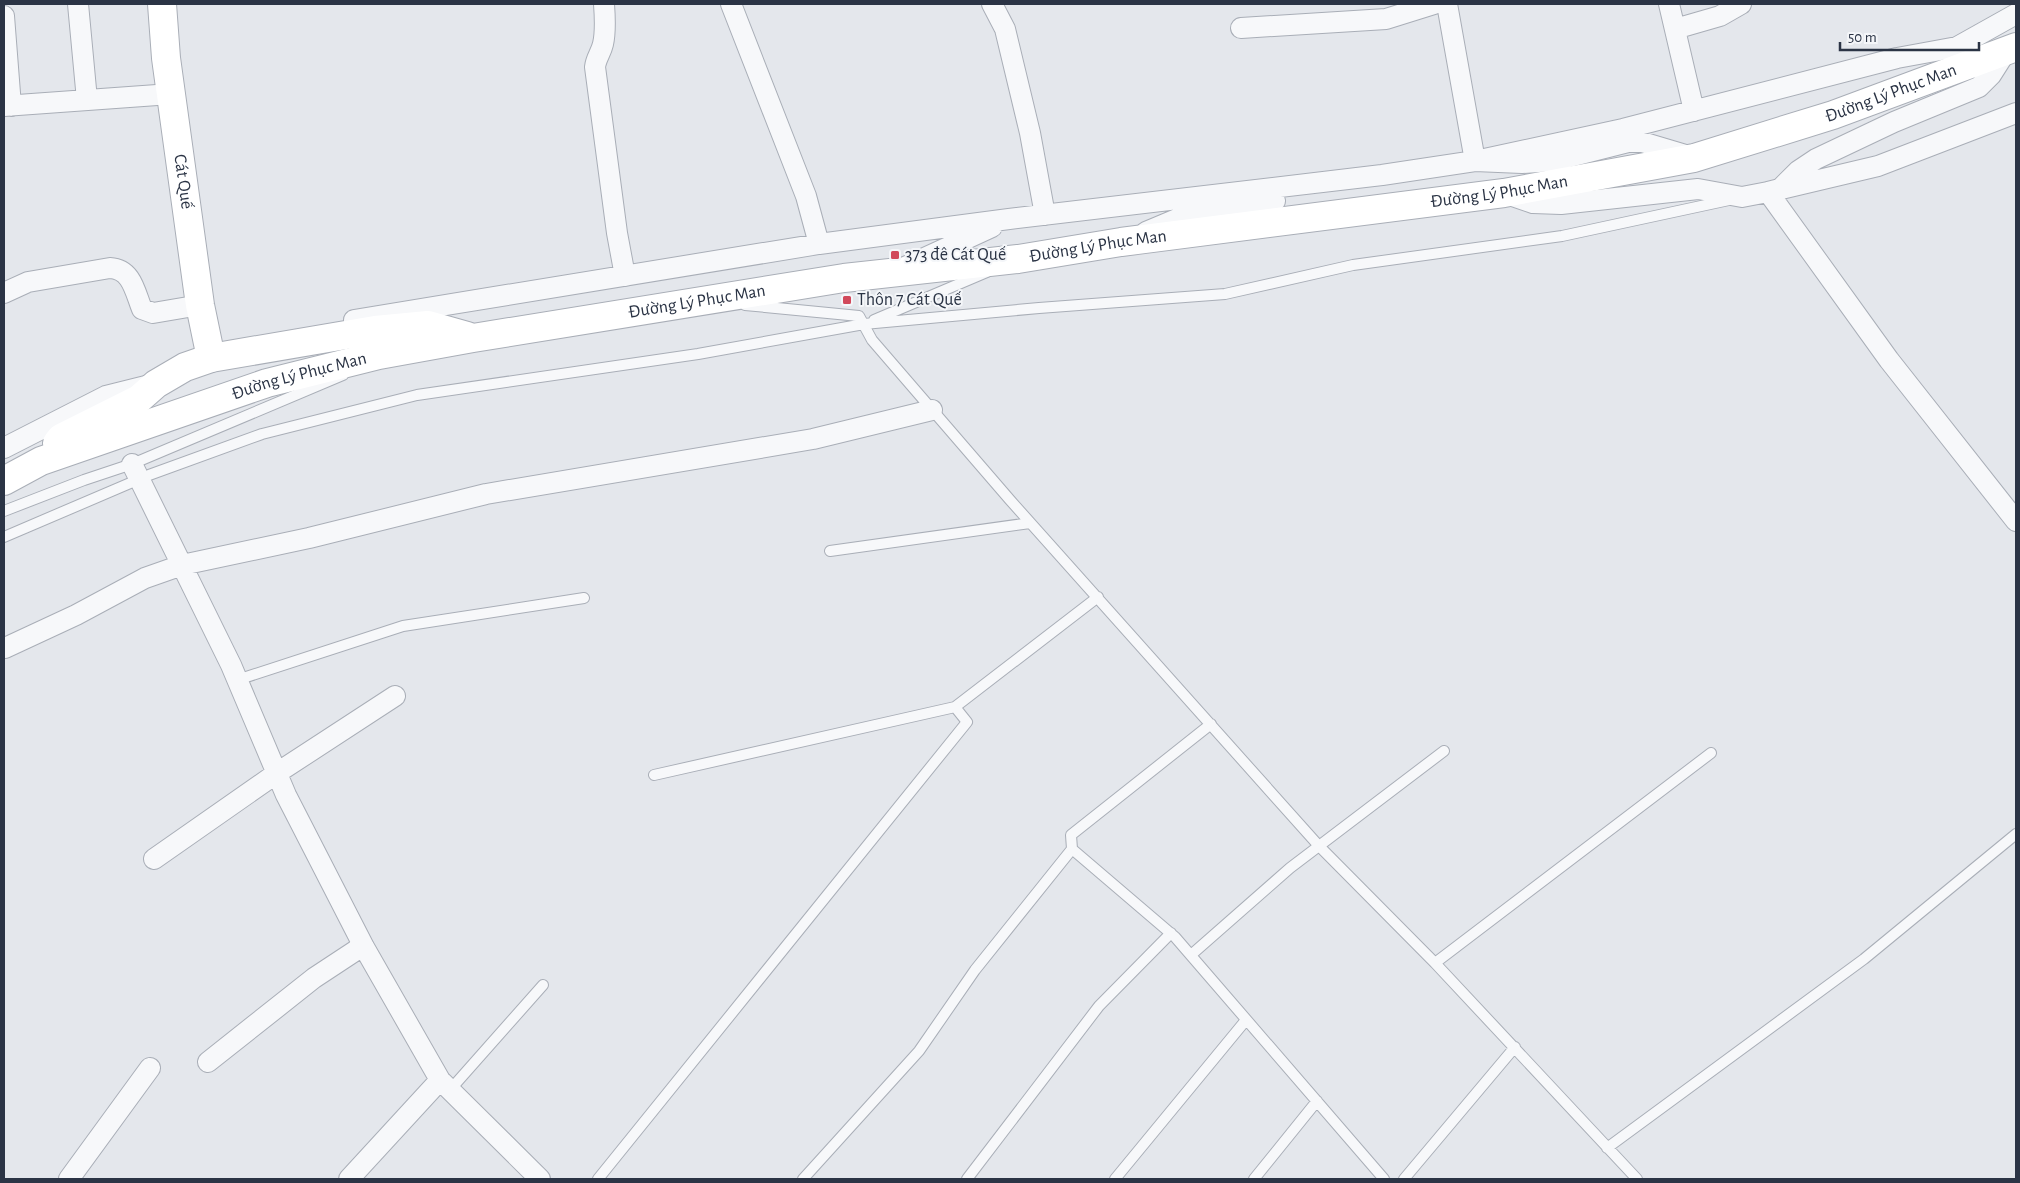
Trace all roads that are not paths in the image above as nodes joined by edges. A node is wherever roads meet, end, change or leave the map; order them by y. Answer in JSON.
{"nodes":[{"id":1,"x":78,"y":4,"type":"edge"},
{"id":2,"x":162,"y":4,"type":"edge"},
{"id":3,"x":604,"y":4,"type":"edge"},
{"id":4,"x":731,"y":4,"type":"edge"},
{"id":5,"x":992,"y":4,"type":"edge"},
{"id":6,"x":1434,"y":4,"type":"edge"},
{"id":7,"x":1447,"y":4,"type":"edge"},
{"id":8,"x":1669,"y":4,"type":"edge"},
{"id":9,"x":1741,"y":4,"type":"edge"},
{"id":10,"x":2016,"y":14,"type":"edge"},
{"id":11,"x":4,"y":16,"type":"edge"},
{"id":12,"x":1241,"y":28,"type":"dead end"},
{"id":13,"x":1675,"y":29,"type":"junction"},
{"id":14,"x":2011,"y":50,"type":"edge"},
{"id":15,"x":171,"y":94,"type":"junction"},
{"id":16,"x":87,"y":100,"type":"junction"},
{"id":17,"x":8,"y":106,"type":"edge"},
{"id":18,"x":1694,"y":111,"type":"junction"},
{"id":19,"x":2016,"y":113,"type":"edge"},
{"id":20,"x":1694,"y":158,"type":"junction"},
{"id":21,"x":1475,"y":161,"type":"junction"},
{"id":22,"x":1451,"y":164,"type":"junction"},
{"id":23,"x":1774,"y":190,"type":"junction"},
{"id":24,"x":1504,"y":193,"type":"junction"},
{"id":25,"x":1742,"y":197,"type":"junction"},
{"id":26,"x":1045,"y":215,"type":"junction"},
{"id":27,"x":1009,"y":219,"type":"junction"},
{"id":28,"x":1121,"y":242,"type":"junction"},
{"id":29,"x":819,"y":244,"type":"junction"},
{"id":30,"x":1018,"y":259,"type":"junction"},
{"id":31,"x":894,"y":272,"type":"junction"},
{"id":32,"x":625,"y":276,"type":"junction"},
{"id":33,"x":4,"y":293,"type":"edge"},
{"id":34,"x":705,"y":301,"type":"junction"},
{"id":35,"x":200,"y":306,"type":"junction"},
{"id":36,"x":864,"y":324,"type":"junction"},
{"id":37,"x":473,"y":338,"type":"junction"},
{"id":38,"x":378,"y":355,"type":"junction"},
{"id":39,"x":211,"y":358,"type":"junction"},
{"id":40,"x":156,"y":384,"type":"junction"},
{"id":41,"x":932,"y":410,"type":"junction"},
{"id":42,"x":4,"y":448,"type":"edge"},
{"id":43,"x":41,"y":461,"type":"junction"},
{"id":44,"x":136,"y":472,"type":"junction"},
{"id":45,"x":4,"y":481,"type":"edge"},
{"id":46,"x":4,"y":511,"type":"edge"},
{"id":47,"x":2016,"y":521,"type":"edge"},
{"id":48,"x":1030,"y":522,"type":"junction"},
{"id":49,"x":4,"y":537,"type":"edge"},
{"id":50,"x":830,"y":550,"type":"dead end"},
{"id":51,"x":182,"y":565,"type":"junction"},
{"id":52,"x":584,"y":598,"type":"dead end"},
{"id":53,"x":1098,"y":598,"type":"junction"},
{"id":54,"x":5,"y":648,"type":"edge"},
{"id":55,"x":237,"y":680,"type":"junction"},
{"id":56,"x":395,"y":696,"type":"dead end"},
{"id":57,"x":955,"y":707,"type":"junction"},
{"id":58,"x":1211,"y":724,"type":"junction"},
{"id":59,"x":1444,"y":751,"type":"dead end"},
{"id":60,"x":1711,"y":753,"type":"dead end"},
{"id":61,"x":277,"y":773,"type":"junction"},
{"id":62,"x":654,"y":775,"type":"dead end"},
{"id":63,"x":2016,"y":834,"type":"edge"},
{"id":64,"x":1319,"y":846,"type":"junction"},
{"id":65,"x":1072,"y":849,"type":"junction"},
{"id":66,"x":154,"y":859,"type":"dead end"},
{"id":67,"x":1171,"y":933,"type":"junction"},
{"id":68,"x":364,"y":947,"type":"junction"},
{"id":69,"x":1190,"y":955,"type":"junction"},
{"id":70,"x":1435,"y":963,"type":"junction"},
{"id":71,"x":543,"y":985,"type":"dead end"},
{"id":72,"x":1246,"y":1020,"type":"junction"},
{"id":73,"x":1515,"y":1047,"type":"junction"},
{"id":74,"x":208,"y":1062,"type":"dead end"},
{"id":75,"x":150,"y":1068,"type":"dead end"},
{"id":76,"x":446,"y":1085,"type":"junction"},
{"id":77,"x":1317,"y":1102,"type":"junction"},
{"id":78,"x":1607,"y":1148,"type":"junction"},
{"id":79,"x":69,"y":1179,"type":"edge"},
{"id":80,"x":349,"y":1179,"type":"edge"},
{"id":81,"x":540,"y":1179,"type":"edge"},
{"id":82,"x":598,"y":1179,"type":"edge"},
{"id":83,"x":803,"y":1179,"type":"edge"},
{"id":84,"x":967,"y":1179,"type":"edge"},
{"id":85,"x":1115,"y":1179,"type":"edge"},
{"id":86,"x":1254,"y":1179,"type":"edge"},
{"id":87,"x":1384,"y":1179,"type":"edge"},
{"id":88,"x":1404,"y":1179,"type":"edge"},
{"id":89,"x":1637,"y":1179,"type":"edge"}],
"edges":[{"from":1,"to":16,"type":"street"},
{"from":2,"to":15,"type":"main road","name":"Cát Quế"},
{"from":3,"to":32,"type":"street"},
{"from":4,"to":29,"type":"street"},
{"from":5,"to":26,"type":"street"},
{"from":6,"to":12,"type":"street"},
{"from":7,"to":21,"type":"street"},
{"from":8,"to":13,"type":"street"},
{"from":9,"to":13,"type":"street"},
{"from":10,"to":18,"type":"street"},
{"from":11,"to":17,"type":"street"},
{"from":13,"to":18,"type":"street"},
{"from":14,"to":20,"type":"main road","name":"Đường Lý Phục Man"},
{"from":14,"to":23,"type":"street"},
{"from":15,"to":16,"type":"street"},
{"from":15,"to":35,"type":"main road","name":"Cát Quế"},
{"from":16,"to":17,"type":"street"},
{"from":18,"to":21,"type":"street"},
{"from":19,"to":23,"type":"street"},
{"from":20,"to":21,"type":"street"},
{"from":20,"to":24,"type":"main road","name":"Đường Lý Phục Man"},
{"from":21,"to":22,"type":"street"},
{"from":22,"to":26,"type":"street"},
{"from":22,"to":28,"type":"street"},
{"from":23,"to":25,"type":"street"},
{"from":23,"to":47,"type":"street"},
{"from":24,"to":25,"type":"street"},
{"from":24,"to":28,"type":"main road","name":"Đường Lý Phục Man"},
{"from":25,"to":36,"type":"lane"},
{"from":26,"to":27,"type":"street"},
{"from":27,"to":29,"type":"street"},
{"from":27,"to":31,"type":"street"},
{"from":28,"to":30,"type":"main road","name":"Đường Lý Phục Man"},
{"from":29,"to":32,"type":"street"},
{"from":30,"to":31,"type":"main road","name":"Đường Lý Phục Man"},
{"from":30,"to":36,"type":"lane"},
{"from":31,"to":34,"type":"main road","name":"Đường Lý Phục Man"},
{"from":32,"to":39,"type":"street"},
{"from":33,"to":35,"type":"street"},
{"from":34,"to":36,"type":"lane"},
{"from":34,"to":37,"type":"main road","name":"Đường Lý Phục Man"},
{"from":35,"to":39,"type":"main road","name":"Cát Quế"},
{"from":36,"to":41,"type":"lane"},
{"from":36,"to":44,"type":"lane"},
{"from":37,"to":38,"type":"main road","name":"Đường Lý Phục Man"},
{"from":37,"to":39,"type":"main road"},
{"from":38,"to":43,"type":"main road","name":"Đường Lý Phục Man"},
{"from":38,"to":44,"type":"lane"},
{"from":39,"to":40,"type":"main road"},
{"from":40,"to":42,"type":"street"},
{"from":40,"to":43,"type":"main road"},
{"from":41,"to":48,"type":"lane"},
{"from":41,"to":51,"type":"street"},
{"from":43,"to":45,"type":"main road","name":"Đường Lý Phục Man"},
{"from":44,"to":46,"type":"lane"},
{"from":44,"to":49,"type":"lane"},
{"from":44,"to":51,"type":"street"},
{"from":48,"to":50,"type":"lane"},
{"from":48,"to":53,"type":"lane"},
{"from":51,"to":54,"type":"street"},
{"from":51,"to":55,"type":"street"},
{"from":52,"to":55,"type":"lane"},
{"from":53,"to":57,"type":"lane"},
{"from":53,"to":58,"type":"lane"},
{"from":55,"to":61,"type":"street"},
{"from":56,"to":61,"type":"street"},
{"from":57,"to":62,"type":"lane"},
{"from":57,"to":82,"type":"lane"},
{"from":58,"to":64,"type":"lane"},
{"from":58,"to":65,"type":"lane"},
{"from":59,"to":64,"type":"lane"},
{"from":60,"to":70,"type":"lane"},
{"from":61,"to":66,"type":"street"},
{"from":61,"to":68,"type":"street"},
{"from":63,"to":78,"type":"lane"},
{"from":64,"to":69,"type":"lane"},
{"from":64,"to":70,"type":"lane"},
{"from":65,"to":67,"type":"lane"},
{"from":65,"to":83,"type":"lane"},
{"from":67,"to":69,"type":"lane"},
{"from":67,"to":84,"type":"lane"},
{"from":68,"to":74,"type":"street"},
{"from":68,"to":76,"type":"street"},
{"from":69,"to":72,"type":"lane"},
{"from":70,"to":73,"type":"lane"},
{"from":71,"to":76,"type":"lane"},
{"from":72,"to":77,"type":"lane"},
{"from":72,"to":85,"type":"lane"},
{"from":73,"to":78,"type":"lane"},
{"from":73,"to":88,"type":"lane"},
{"from":75,"to":79,"type":"street"},
{"from":76,"to":80,"type":"street"},
{"from":76,"to":81,"type":"street"},
{"from":77,"to":86,"type":"lane"},
{"from":77,"to":87,"type":"lane"},
{"from":78,"to":89,"type":"lane"}]}
